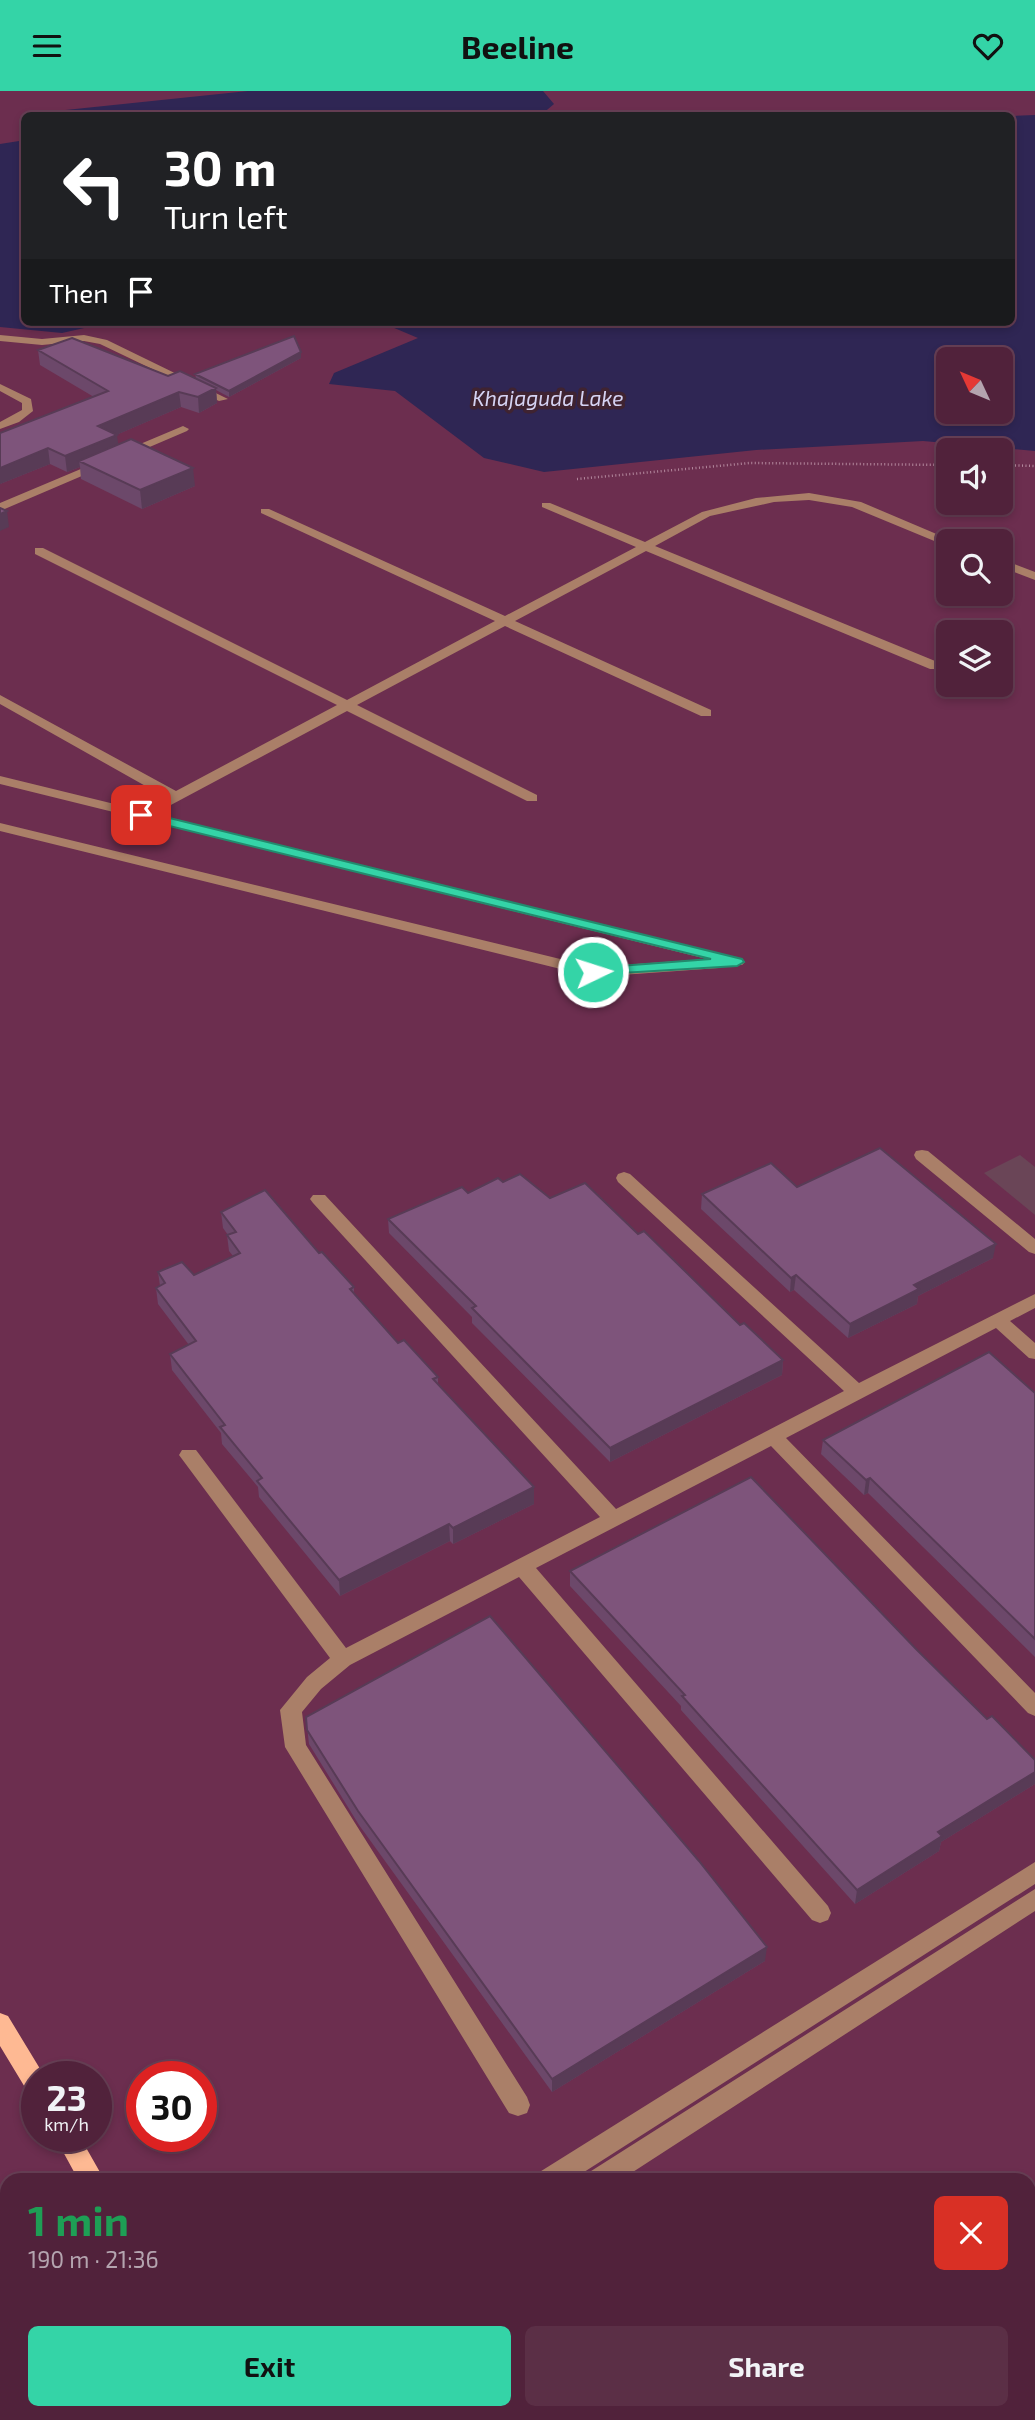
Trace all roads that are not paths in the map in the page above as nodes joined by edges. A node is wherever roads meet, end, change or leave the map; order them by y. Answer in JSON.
{"nodes":[{"id":1,"x":0,"y":338,"type":"edge"},
{"id":2,"x":0,"y":387,"type":"edge"},
{"id":3,"x":223,"y":399,"type":"edge"},
{"id":4,"x":0,"y":426,"type":"edge"},
{"id":5,"x":183,"y":429,"type":"dead end"},
{"id":6,"x":546,"y":505,"type":"dead end"},
{"id":7,"x":0,"y":507,"type":"edge"},
{"id":8,"x":265,"y":511,"type":"dead end"},
{"id":9,"x":936,"y":537,"type":"edge"},
{"id":10,"x":646,"y":546,"type":"junction"},
{"id":11,"x":39,"y":551,"type":"dead end"},
{"id":12,"x":1013,"y":568,"type":"edge"},
{"id":13,"x":1035,"y":576,"type":"edge"},
{"id":14,"x":506,"y":621,"type":"junction"},
{"id":15,"x":935,"y":666,"type":"dead end"},
{"id":16,"x":0,"y":699,"type":"edge"},
{"id":17,"x":347,"y":706,"type":"junction"},
{"id":18,"x":706,"y":713,"type":"dead end"},
{"id":19,"x":0,"y":781,"type":"edge"},
{"id":20,"x":176,"y":797,"type":"junction"},
{"id":21,"x":532,"y":798,"type":"dead end"},
{"id":22,"x":141,"y":815,"type":"junction"},
{"id":23,"x":0,"y":827,"type":"edge"},
{"id":24,"x":922,"y":1155,"type":"dead end"},
{"id":25,"x":624,"y":1178,"type":"dead end"},
{"id":26,"x":319,"y":1199,"type":"dead end"},
{"id":27,"x":1035,"y":1248,"type":"edge"},
{"id":28,"x":1035,"y":1300,"type":"edge"},
{"id":29,"x":997,"y":1319,"type":"junction"},
{"id":30,"x":1035,"y":1353,"type":"edge"},
{"id":31,"x":857,"y":1392,"type":"junction"},
{"id":32,"x":773,"y":1436,"type":"junction"},
{"id":33,"x":189,"y":1455,"type":"dead end"},
{"id":34,"x":613,"y":1518,"type":"junction"},
{"id":35,"x":522,"y":1566,"type":"junction"},
{"id":36,"x":344,"y":1659,"type":"junction"},
{"id":37,"x":1035,"y":1707,"type":"edge"},
{"id":38,"x":1035,"y":1872,"type":"edge"},
{"id":39,"x":1035,"y":1899,"type":"edge"},
{"id":40,"x":820,"y":1913,"type":"dead end"},
{"id":41,"x":0,"y":2024,"type":"edge"},
{"id":42,"x":22,"y":2061,"type":"edge"},
{"id":43,"x":518,"y":2105,"type":"dead end"},
{"id":44,"x":76,"y":2152,"type":"edge"},
{"id":45,"x":88,"y":2173,"type":"edge"},
{"id":46,"x":560,"y":2173,"type":"edge"},
{"id":47,"x":609,"y":2173,"type":"edge"}],
"edges":[{"from":1,"to":3,"type":"street"},
{"from":2,"to":4,"type":"street"},
{"from":5,"to":7,"type":"street"},
{"from":6,"to":10,"type":"street"},
{"from":8,"to":14,"type":"street"},
{"from":9,"to":10,"type":"street"},
{"from":10,"to":14,"type":"street"},
{"from":10,"to":15,"type":"street"},
{"from":11,"to":17,"type":"street"},
{"from":12,"to":13,"type":"street"},
{"from":14,"to":17,"type":"street"},
{"from":14,"to":18,"type":"street"},
{"from":16,"to":20,"type":"street"},
{"from":17,"to":20,"type":"street"},
{"from":17,"to":21,"type":"street"},
{"from":19,"to":22,"type":"street"},
{"from":20,"to":22,"type":"street"},
{"from":22,"to":23,"type":"street"},
{"from":24,"to":27,"type":"street"},
{"from":25,"to":31,"type":"street"},
{"from":26,"to":34,"type":"street"},
{"from":28,"to":29,"type":"street"},
{"from":29,"to":30,"type":"street"},
{"from":29,"to":31,"type":"street"},
{"from":31,"to":32,"type":"street"},
{"from":32,"to":34,"type":"street"},
{"from":32,"to":37,"type":"street"},
{"from":33,"to":36,"type":"street"},
{"from":34,"to":35,"type":"street"},
{"from":35,"to":36,"type":"street"},
{"from":35,"to":40,"type":"street"},
{"from":36,"to":43,"type":"street"},
{"from":38,"to":46,"type":"street"},
{"from":39,"to":47,"type":"street"},
{"from":41,"to":42,"type":"main road"},
{"from":44,"to":45,"type":"main road"}]}
